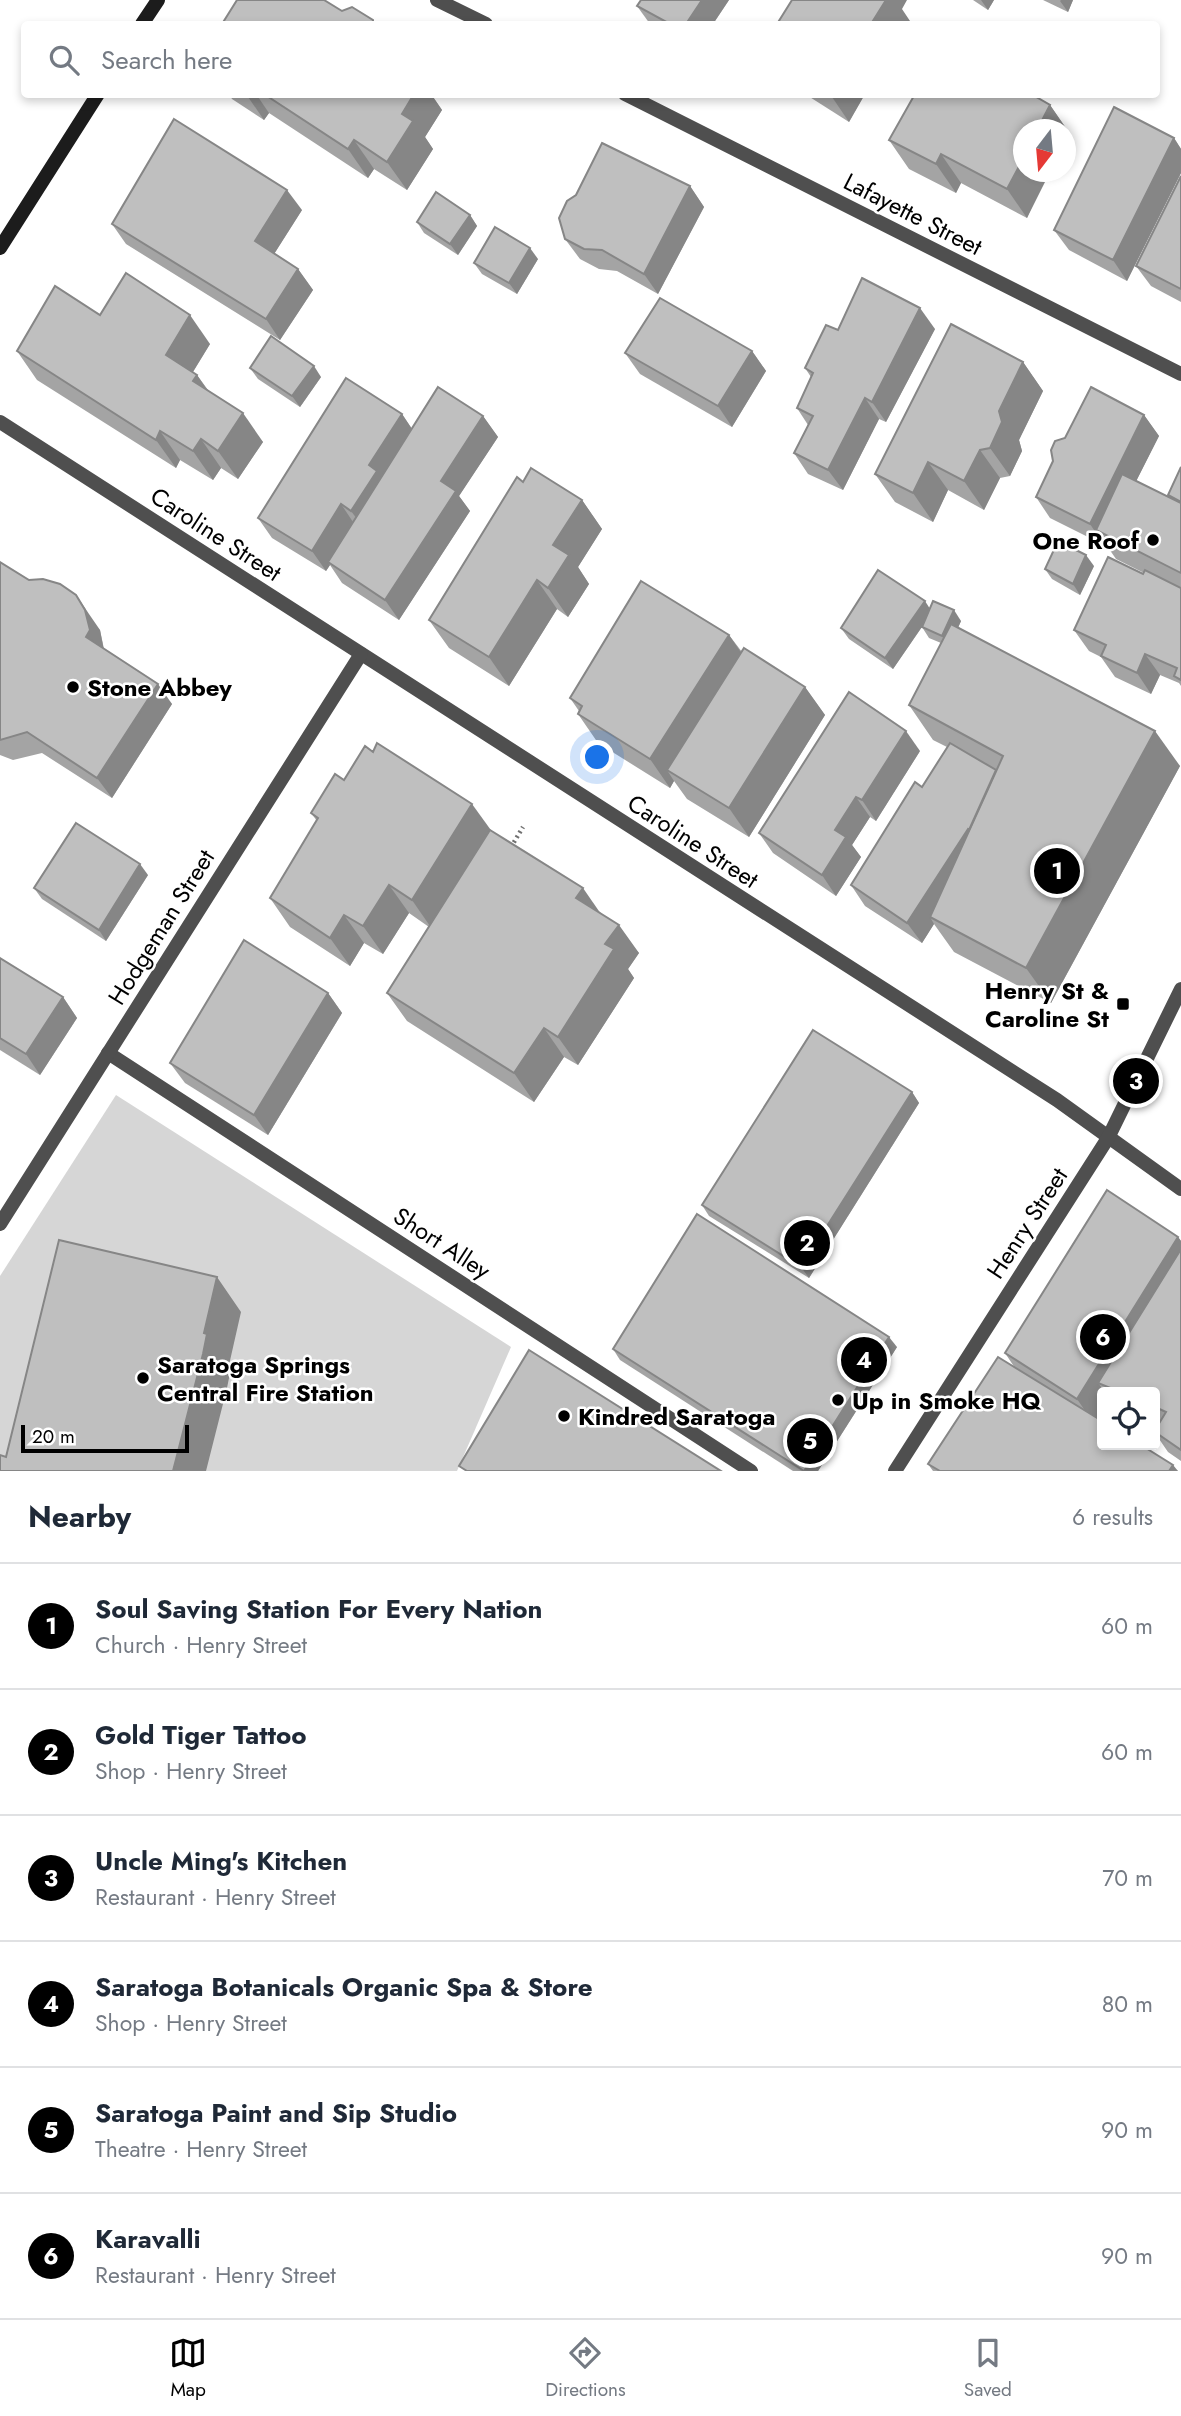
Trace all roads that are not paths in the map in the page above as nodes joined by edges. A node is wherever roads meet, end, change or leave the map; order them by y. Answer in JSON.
{"nodes":[{"id":1,"x":158,"y":0,"type":"edge"},
{"id":2,"x":437,"y":0,"type":"edge"},
{"id":3,"x":144,"y":21,"type":"edge"},
{"id":4,"x":480,"y":21,"type":"edge"},
{"id":5,"x":95,"y":98,"type":"edge"},
{"id":6,"x":633,"y":98,"type":"edge"},
{"id":7,"x":0,"y":248,"type":"edge"},
{"id":8,"x":1181,"y":374,"type":"edge"},
{"id":9,"x":0,"y":422,"type":"edge"},
{"id":10,"x":361,"y":654,"type":"junction"},
{"id":11,"x":1181,"y":989,"type":"edge"},
{"id":12,"x":108,"y":1054,"type":"junction"},
{"id":13,"x":1108,"y":1138,"type":"junction"},
{"id":14,"x":1181,"y":1189,"type":"edge"},
{"id":15,"x":0,"y":1224,"type":"edge"},
{"id":16,"x":751,"y":1471,"type":"edge"},
{"id":17,"x":895,"y":1471,"type":"edge"}],
"edges":[{"from":1,"to":3,"type":"street"},
{"from":2,"to":4,"type":"street"},
{"from":5,"to":7,"type":"street"},
{"from":6,"to":8,"type":"street","name":"Lafayette Street"},
{"from":9,"to":10,"type":"street","name":"Caroline Street"},
{"from":10,"to":12,"type":"street","name":"Hodgeman Street"},
{"from":10,"to":13,"type":"street","name":"Caroline Street"},
{"from":11,"to":13,"type":"street","name":"Henry Street"},
{"from":12,"to":15,"type":"street","name":"Hodgeman Street"},
{"from":12,"to":16,"type":"street","name":"Short Alley"},
{"from":13,"to":14,"type":"street","name":"Caroline Street"},
{"from":13,"to":17,"type":"street","name":"Henry Street"}]}
